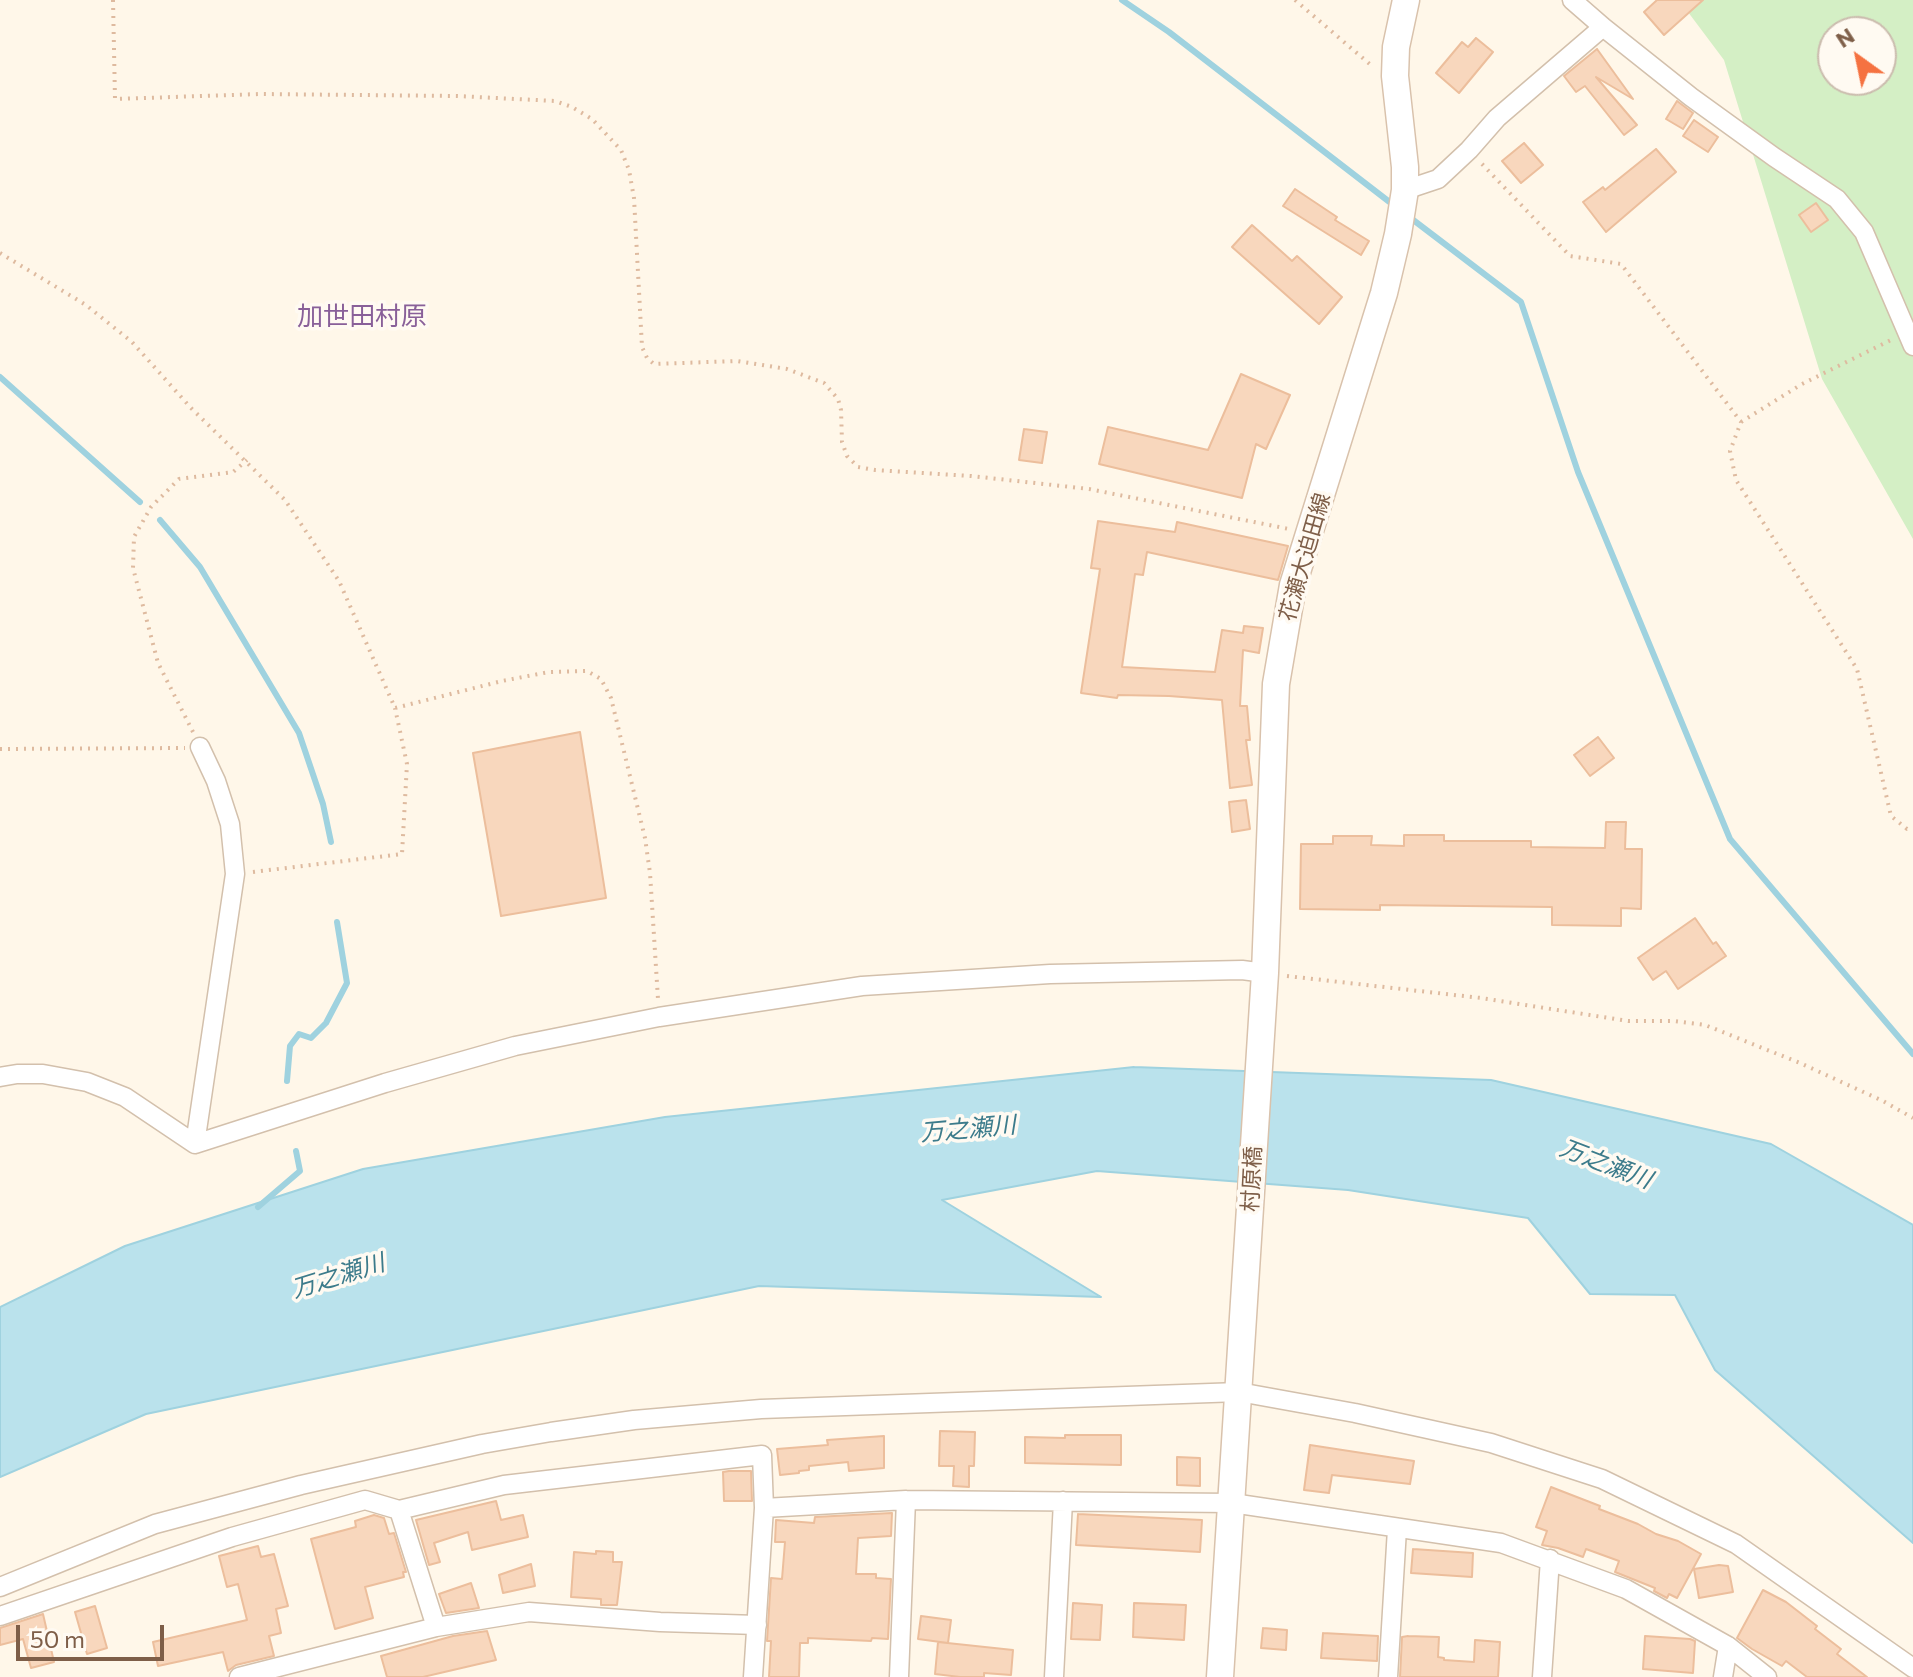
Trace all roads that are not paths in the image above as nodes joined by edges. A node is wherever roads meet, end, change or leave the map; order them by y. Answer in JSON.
{"nodes":[{"id":1,"x":1406,"y":0,"type":"edge"},
{"id":2,"x":1572,"y":0,"type":"edge"},
{"id":3,"x":1603,"y":27,"type":"junction"},
{"id":4,"x":1405,"y":190,"type":"junction"},
{"id":5,"x":1910,"y":340,"type":"edge"},
{"id":6,"x":200,"y":747,"type":"road end"},
{"id":7,"x":1265,"y":978,"type":"junction"},
{"id":8,"x":0,"y":1077,"type":"edge"},
{"id":9,"x":195,"y":1144,"type":"junction"},
{"id":10,"x":1240,"y":1384,"type":"junction"},
{"id":11,"x":906,"y":1500,"type":"junction"},
{"id":12,"x":1063,"y":1501,"type":"junction"},
{"id":13,"x":1232,"y":1503,"type":"junction"},
{"id":14,"x":764,"y":1508,"type":"junction"},
{"id":15,"x":399,"y":1510,"type":"junction"},
{"id":16,"x":1397,"y":1529,"type":"junction"},
{"id":17,"x":1550,"y":1559,"type":"junction"},
{"id":18,"x":0,"y":1587,"type":"edge"},
{"id":19,"x":0,"y":1616,"type":"edge"},
{"id":20,"x":757,"y":1625,"type":"junction"},
{"id":21,"x":436,"y":1627,"type":"junction"},
{"id":22,"x":1728,"y":1646,"type":"junction"},
{"id":23,"x":1908,"y":1670,"type":"edge"},
{"id":24,"x":239,"y":1677,"type":"edge"},
{"id":25,"x":753,"y":1677,"type":"edge"},
{"id":26,"x":899,"y":1677,"type":"edge"},
{"id":27,"x":1054,"y":1677,"type":"edge"},
{"id":28,"x":1220,"y":1677,"type":"edge"},
{"id":29,"x":1388,"y":1677,"type":"edge"},
{"id":30,"x":1542,"y":1677,"type":"edge"},
{"id":31,"x":1723,"y":1677,"type":"edge"},
{"id":32,"x":1767,"y":1677,"type":"edge"}],
"edges":[{"from":1,"to":4,"type":"street","name":"花瀬大迫田線"},
{"from":2,"to":3,"type":"street"},
{"from":3,"to":4,"type":"street"},
{"from":3,"to":5,"type":"street"},
{"from":4,"to":7,"type":"street","name":"花瀬大迫田線"},
{"from":6,"to":9,"type":"street"},
{"from":7,"to":9,"type":"street"},
{"from":7,"to":10,"type":"street","name":"村原橋"},
{"from":8,"to":9,"type":"street"},
{"from":10,"to":13,"type":"street","name":"村原橋"},
{"from":10,"to":18,"type":"street"},
{"from":10,"to":23,"type":"street"},
{"from":11,"to":12,"type":"street"},
{"from":11,"to":14,"type":"street"},
{"from":11,"to":26,"type":"street"},
{"from":12,"to":13,"type":"street"},
{"from":12,"to":27,"type":"street"},
{"from":13,"to":16,"type":"street"},
{"from":13,"to":28,"type":"street","name":"村原橋"},
{"from":14,"to":15,"type":"street"},
{"from":14,"to":20,"type":"street"},
{"from":15,"to":19,"type":"street"},
{"from":15,"to":21,"type":"street"},
{"from":16,"to":17,"type":"street"},
{"from":16,"to":29,"type":"street"},
{"from":17,"to":22,"type":"street"},
{"from":17,"to":30,"type":"street"},
{"from":20,"to":21,"type":"street"},
{"from":20,"to":25,"type":"street"},
{"from":21,"to":24,"type":"street"},
{"from":22,"to":31,"type":"street"},
{"from":22,"to":32,"type":"street"}]}
